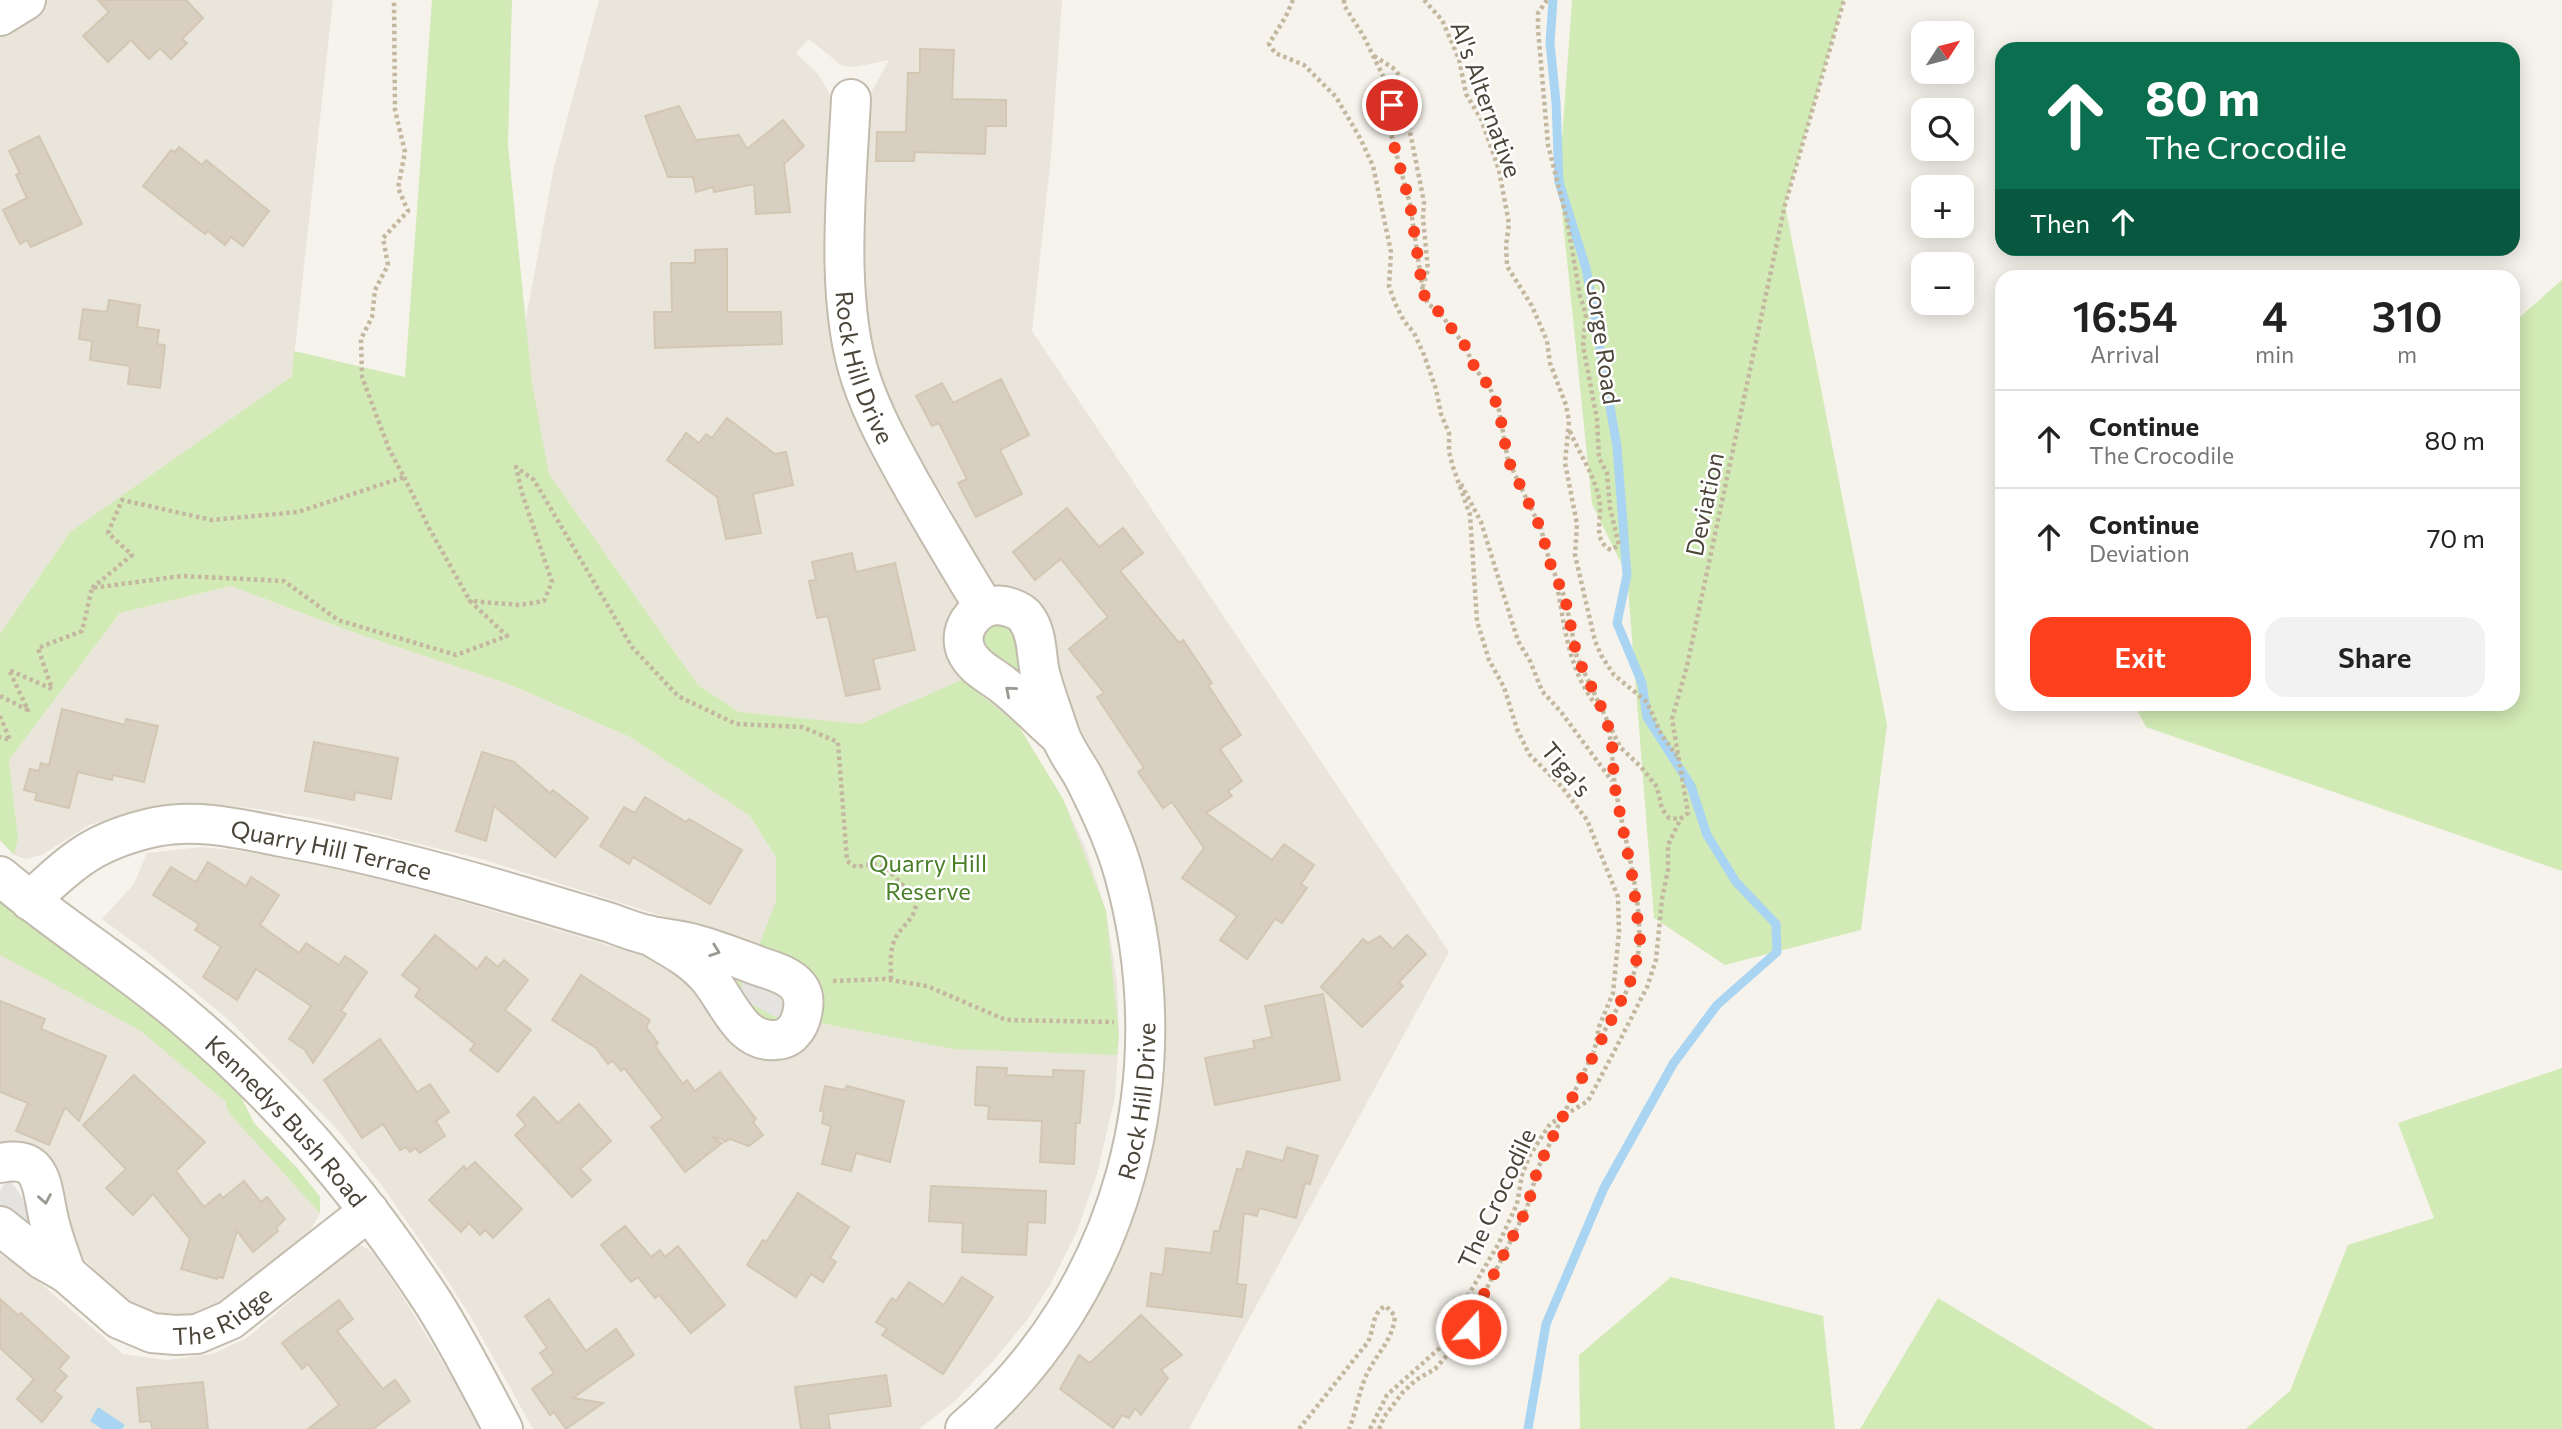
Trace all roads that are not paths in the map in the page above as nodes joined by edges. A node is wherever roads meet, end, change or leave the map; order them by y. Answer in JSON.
{"nodes":[{"id":1,"x":26,"y":0,"type":"edge"},
{"id":2,"x":0,"y":16,"type":"edge"},
{"id":3,"x":851,"y":99,"type":"dead end"},
{"id":4,"x":985,"y":607,"type":"junction"},
{"id":5,"x":1060,"y":737,"type":"junction"},
{"id":6,"x":0,"y":876,"type":"edge"},
{"id":7,"x":30,"y":901,"type":"junction"},
{"id":8,"x":649,"y":935,"type":"junction"},
{"id":9,"x":0,"y":1163,"type":"edge"},
{"id":10,"x":369,"y":1211,"type":"junction"},
{"id":11,"x":0,"y":1226,"type":"edge"},
{"id":12,"x":66,"y":1273,"type":"junction"},
{"id":13,"x":503,"y":1429,"type":"edge"},
{"id":14,"x":965,"y":1429,"type":"edge"}],
"edges":[{"from":1,"to":2,"type":"street"},
{"from":3,"to":4,"type":"street","name":"Rock Hill Drive"},
{"from":4,"to":5,"type":"street","name":"Rock Hill Drive"},
{"from":5,"to":4,"type":"street","name":"Rock Hill Drive","one_way":true},
{"from":5,"to":14,"type":"street","name":"Rock Hill Drive"},
{"from":6,"to":7,"type":"street","name":"Kennedys Bush Road"},
{"from":7,"to":8,"type":"street","name":"Quarry Hill Terrace"},
{"from":7,"to":10,"type":"street","name":"Kennedys Bush Road"},
{"from":8,"to":8,"type":"street","name":"Quarry Hill Terrace","one_way":true},
{"from":9,"to":12,"type":"street","name":"The Ridge","one_way":true},
{"from":10,"to":12,"type":"street","name":"The Ridge"},
{"from":10,"to":13,"type":"street","name":"Kennedys Bush Road"},
{"from":11,"to":12,"type":"street","name":"The Ridge"}]}
